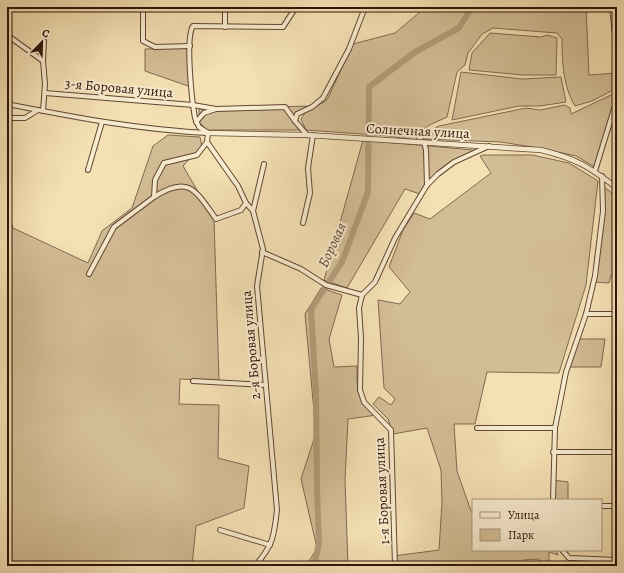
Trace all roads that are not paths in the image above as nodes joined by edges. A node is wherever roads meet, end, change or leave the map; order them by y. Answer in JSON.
{"nodes":[{"id":1,"x":142,"y":7,"type":"edge"},
{"id":2,"x":225,"y":7,"type":"edge"},
{"id":3,"x":296,"y":7,"type":"edge"},
{"id":4,"x":369,"y":7,"type":"edge"},
{"id":5,"x":612,"y":7,"type":"edge"},
{"id":6,"x":362,"y":9,"type":"edge"},
{"id":7,"x":225,"y":28,"type":"junction"},
{"id":8,"x":7,"y":35,"type":"edge"},
{"id":9,"x":44,"y":41,"type":"dead end"},
{"id":10,"x":190,"y":46,"type":"junction"},
{"id":11,"x":617,"y":53,"type":"edge"},
{"id":12,"x":43,"y":61,"type":"junction"},
{"id":13,"x":45,"y":93,"type":"junction"},
{"id":14,"x":617,"y":99,"type":"edge"},
{"id":15,"x":7,"y":104,"type":"edge"},
{"id":16,"x":193,"y":105,"type":"junction"},
{"id":17,"x":216,"y":109,"type":"junction"},
{"id":18,"x":41,"y":111,"type":"junction"},
{"id":19,"x":615,"y":114,"type":"edge"},
{"id":20,"x":7,"y":118,"type":"edge"},
{"id":21,"x":295,"y":121,"type":"junction"},
{"id":22,"x":102,"y":122,"type":"junction"},
{"id":23,"x":196,"y":122,"type":"junction"},
{"id":24,"x":208,"y":133,"type":"junction"},
{"id":25,"x":307,"y":135,"type":"junction"},
{"id":26,"x":313,"y":135,"type":"junction"},
{"id":27,"x":207,"y":142,"type":"junction"},
{"id":28,"x":424,"y":142,"type":"junction"},
{"id":29,"x":490,"y":146,"type":"junction"},
{"id":30,"x":264,"y":164,"type":"dead end"},
{"id":31,"x":88,"y":170,"type":"dead end"},
{"id":32,"x":595,"y":171,"type":"junction"},
{"id":33,"x":602,"y":176,"type":"junction"},
{"id":34,"x":427,"y":185,"type":"junction"},
{"id":35,"x":617,"y":188,"type":"edge"},
{"id":36,"x":154,"y":197,"type":"junction"},
{"id":37,"x":246,"y":203,"type":"junction"},
{"id":38,"x":253,"y":211,"type":"junction"},
{"id":39,"x":304,"y":223,"type":"dead end"},
{"id":40,"x":262,"y":252,"type":"junction"},
{"id":41,"x":89,"y":274,"type":"dead end"},
{"id":42,"x":362,"y":295,"type":"junction"},
{"id":43,"x":586,"y":314,"type":"junction"},
{"id":44,"x":617,"y":314,"type":"edge"},
{"id":45,"x":193,"y":381,"type":"dead end"},
{"id":46,"x":266,"y":385,"type":"junction"},
{"id":47,"x":477,"y":428,"type":"dead end"},
{"id":48,"x":555,"y":428,"type":"junction"},
{"id":49,"x":553,"y":452,"type":"junction"},
{"id":50,"x":614,"y":452,"type":"dead end"},
{"id":51,"x":553,"y":499,"type":"edge"},
{"id":52,"x":602,"y":506,"type":"edge"},
{"id":53,"x":617,"y":506,"type":"edge"},
{"id":54,"x":220,"y":530,"type":"dead end"},
{"id":55,"x":270,"y":545,"type":"junction"},
{"id":56,"x":563,"y":551,"type":"edge"},
{"id":57,"x":617,"y":560,"type":"edge"},
{"id":58,"x":255,"y":566,"type":"edge"},
{"id":59,"x":395,"y":566,"type":"edge"}],
"edges":[{"from":1,"to":10,"type":"street"},
{"from":2,"to":7,"type":"street"},
{"from":3,"to":7,"type":"street"},
{"from":4,"to":6,"type":"street"},
{"from":5,"to":11,"type":"street"},
{"from":6,"to":21,"type":"street"},
{"from":7,"to":10,"type":"street"},
{"from":8,"to":12,"type":"street"},
{"from":9,"to":12,"type":"street"},
{"from":10,"to":16,"type":"street"},
{"from":12,"to":13,"type":"street"},
{"from":13,"to":16,"type":"street","name":"3-я Боровая улица"},
{"from":13,"to":18,"type":"street"},
{"from":14,"to":19,"type":"street"},
{"from":15,"to":18,"type":"street"},
{"from":16,"to":17,"type":"street","name":"3-я Боровая улица"},
{"from":16,"to":23,"type":"street"},
{"from":17,"to":21,"type":"street"},
{"from":17,"to":23,"type":"street"},
{"from":18,"to":20,"type":"street"},
{"from":18,"to":22,"type":"street"},
{"from":19,"to":32,"type":"street"},
{"from":21,"to":25,"type":"street"},
{"from":22,"to":24,"type":"street"},
{"from":22,"to":31,"type":"street"},
{"from":23,"to":24,"type":"street"},
{"from":24,"to":25,"type":"street","name":"Солнечная улица"},
{"from":24,"to":27,"type":"street"},
{"from":25,"to":26,"type":"street","name":"Солнечная улица"},
{"from":26,"to":28,"type":"street","name":"Солнечная улица"},
{"from":26,"to":39,"type":"street"},
{"from":27,"to":36,"type":"street"},
{"from":27,"to":37,"type":"street","name":"2-я Боровая улица"},
{"from":28,"to":29,"type":"street","name":"Солнечная улица"},
{"from":28,"to":34,"type":"street"},
{"from":29,"to":32,"type":"street","name":"Солнечная улица"},
{"from":29,"to":34,"type":"street"},
{"from":30,"to":38,"type":"street"},
{"from":32,"to":33,"type":"street","name":"Солнечная улица"},
{"from":33,"to":35,"type":"street","name":"Солнечная улица"},
{"from":33,"to":43,"type":"street"},
{"from":34,"to":42,"type":"street"},
{"from":36,"to":37,"type":"street"},
{"from":36,"to":41,"type":"street"},
{"from":37,"to":38,"type":"street","name":"2-я Боровая улица"},
{"from":38,"to":40,"type":"street","name":"2-я Боровая улица"},
{"from":40,"to":42,"type":"street"},
{"from":40,"to":46,"type":"street","name":"2-я Боровая улица"},
{"from":42,"to":59,"type":"street","name":"1-я Боровая улица"},
{"from":43,"to":44,"type":"street"},
{"from":43,"to":48,"type":"street"},
{"from":45,"to":46,"type":"street"},
{"from":46,"to":55,"type":"street","name":"2-я Боровая улица"},
{"from":47,"to":48,"type":"street"},
{"from":48,"to":49,"type":"street"},
{"from":49,"to":50,"type":"street"},
{"from":49,"to":51,"type":"street"},
{"from":52,"to":53,"type":"street"},
{"from":54,"to":55,"type":"street"},
{"from":55,"to":58,"type":"street","name":"2-я Боровая улица"},
{"from":56,"to":57,"type":"street"}]}
